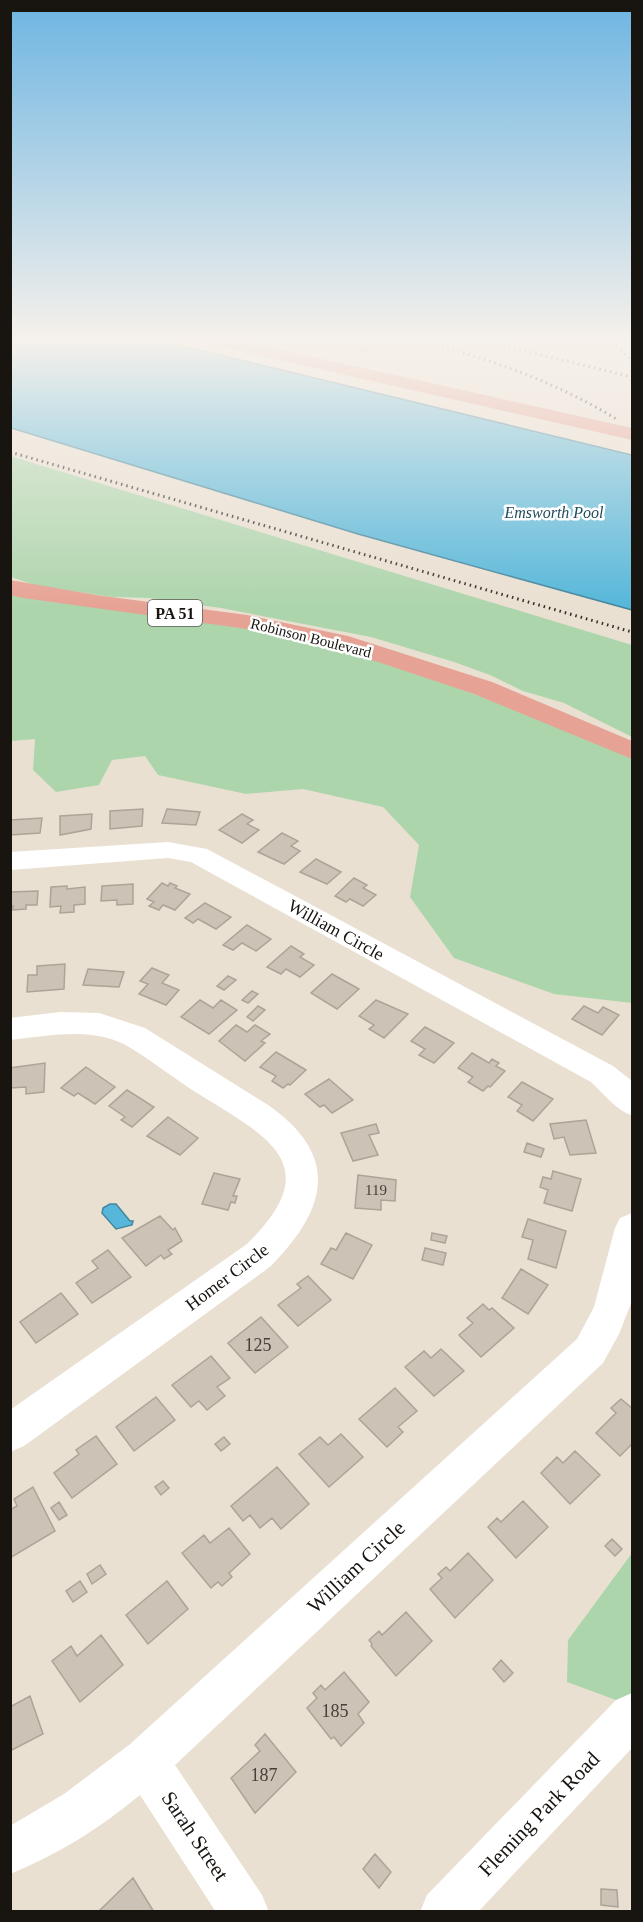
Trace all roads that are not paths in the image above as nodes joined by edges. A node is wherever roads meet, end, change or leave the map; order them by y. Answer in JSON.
{"nodes":[{"id":1,"x":605,"y":428,"type":"edge"},
{"id":2,"x":633,"y":434,"type":"edge"},
{"id":3,"x":10,"y":587,"type":"edge"},
{"id":4,"x":633,"y":751,"type":"edge"},
{"id":5,"x":10,"y":861,"type":"edge"},
{"id":6,"x":10,"y":1029,"type":"edge"},
{"id":7,"x":633,"y":1103,"type":"edge"},
{"id":8,"x":633,"y":1228,"type":"edge"},
{"id":9,"x":10,"y":1433,"type":"edge"},
{"id":10,"x":633,"y":1716,"type":"edge"},
{"id":11,"x":145,"y":1761,"type":"junction"},
{"id":12,"x":10,"y":1850,"type":"edge"},
{"id":13,"x":245,"y":1911,"type":"edge"},
{"id":14,"x":444,"y":1911,"type":"edge"}],
"edges":[{"from":1,"to":2,"type":"main road"},
{"from":3,"to":4,"type":"main road","name":"Robinson Boulevard","number":"PA 51"},
{"from":5,"to":7,"type":"street","name":"William Circle"},
{"from":6,"to":9,"type":"street","name":"Homer Circle"},
{"from":8,"to":11,"type":"street","name":"William Circle"},
{"from":10,"to":14,"type":"street","name":"Fleming Park Road"},
{"from":11,"to":12,"type":"street","name":"William Circle"},
{"from":11,"to":13,"type":"street","name":"Sarah Street"}]}
